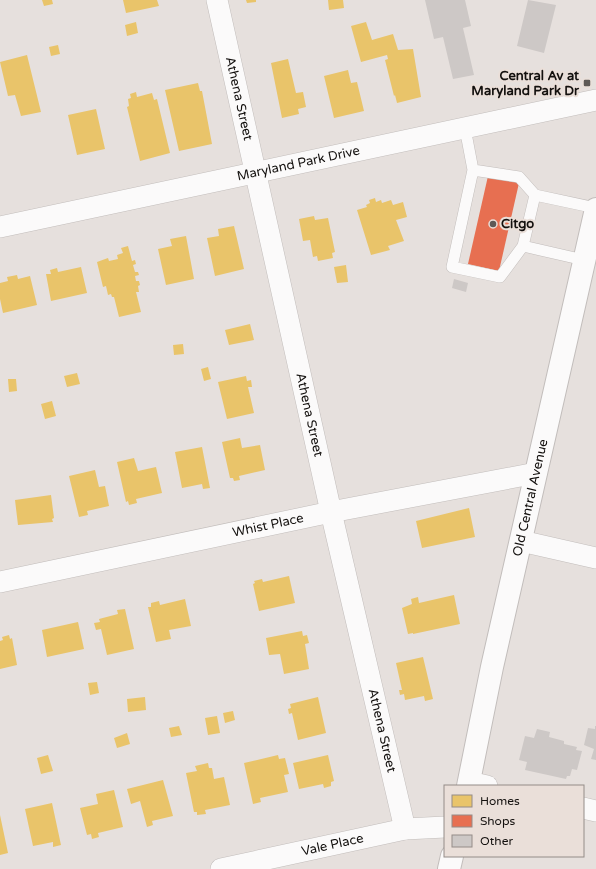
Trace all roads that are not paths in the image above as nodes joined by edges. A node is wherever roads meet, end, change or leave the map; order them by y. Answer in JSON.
{"nodes":[{"id":1,"x":217,"y":0,"type":"edge"},
{"id":2,"x":596,"y":100,"type":"edge"},
{"id":3,"x":465,"y":128,"type":"junction"},
{"id":4,"x":473,"y":170,"type":"junction"},
{"id":5,"x":256,"y":172,"type":"junction"},
{"id":6,"x":534,"y":195,"type":"junction"},
{"id":7,"x":596,"y":209,"type":"edge"},
{"id":8,"x":0,"y":227,"type":"edge"},
{"id":9,"x":523,"y":246,"type":"junction"},
{"id":10,"x":584,"y":260,"type":"junction"},
{"id":11,"x":536,"y":473,"type":"junction"},
{"id":12,"x":331,"y":512,"type":"junction"},
{"id":13,"x":521,"y":541,"type":"junction"},
{"id":14,"x":596,"y":558,"type":"edge"},
{"id":15,"x":0,"y":582,"type":"edge"},
{"id":16,"x":475,"y":785,"type":"edge"},
{"id":17,"x":584,"y":808,"type":"edge"},
{"id":18,"x":596,"y":811,"type":"edge"},
{"id":19,"x":444,"y":827,"type":"edge"},
{"id":20,"x":405,"y":829,"type":"junction"},
{"id":21,"x":452,"y":857,"type":"edge"},
{"id":22,"x":221,"y":869,"type":"edge"},
{"id":23,"x":449,"y":869,"type":"edge"}],
"edges":[{"from":1,"to":5,"type":"street","name":"Athena Street"},
{"from":2,"to":3,"type":"street","name":"Maryland Park Drive"},
{"from":3,"to":4,"type":"lane"},
{"from":3,"to":5,"type":"street","name":"Maryland Park Drive"},
{"from":4,"to":6,"type":"lane"},
{"from":4,"to":9,"type":"lane"},
{"from":5,"to":8,"type":"street","name":"Maryland Park Drive"},
{"from":5,"to":12,"type":"street","name":"Athena Street"},
{"from":6,"to":7,"type":"lane"},
{"from":6,"to":9,"type":"lane"},
{"from":7,"to":10,"type":"main road","name":"Old Central Avenue"},
{"from":9,"to":10,"type":"lane"},
{"from":10,"to":11,"type":"main road","name":"Old Central Avenue"},
{"from":11,"to":12,"type":"street","name":"Whist Place"},
{"from":11,"to":13,"type":"main road","name":"Old Central Avenue"},
{"from":12,"to":15,"type":"street","name":"Whist Place"},
{"from":12,"to":20,"type":"street","name":"Athena Street"},
{"from":13,"to":14,"type":"street"},
{"from":13,"to":16,"type":"main road","name":"Old Central Avenue"},
{"from":17,"to":18,"type":"street"},
{"from":19,"to":20,"type":"street","name":"Vale Place"},
{"from":20,"to":22,"type":"street","name":"Vale Place"},
{"from":21,"to":23,"type":"main road"}]}
